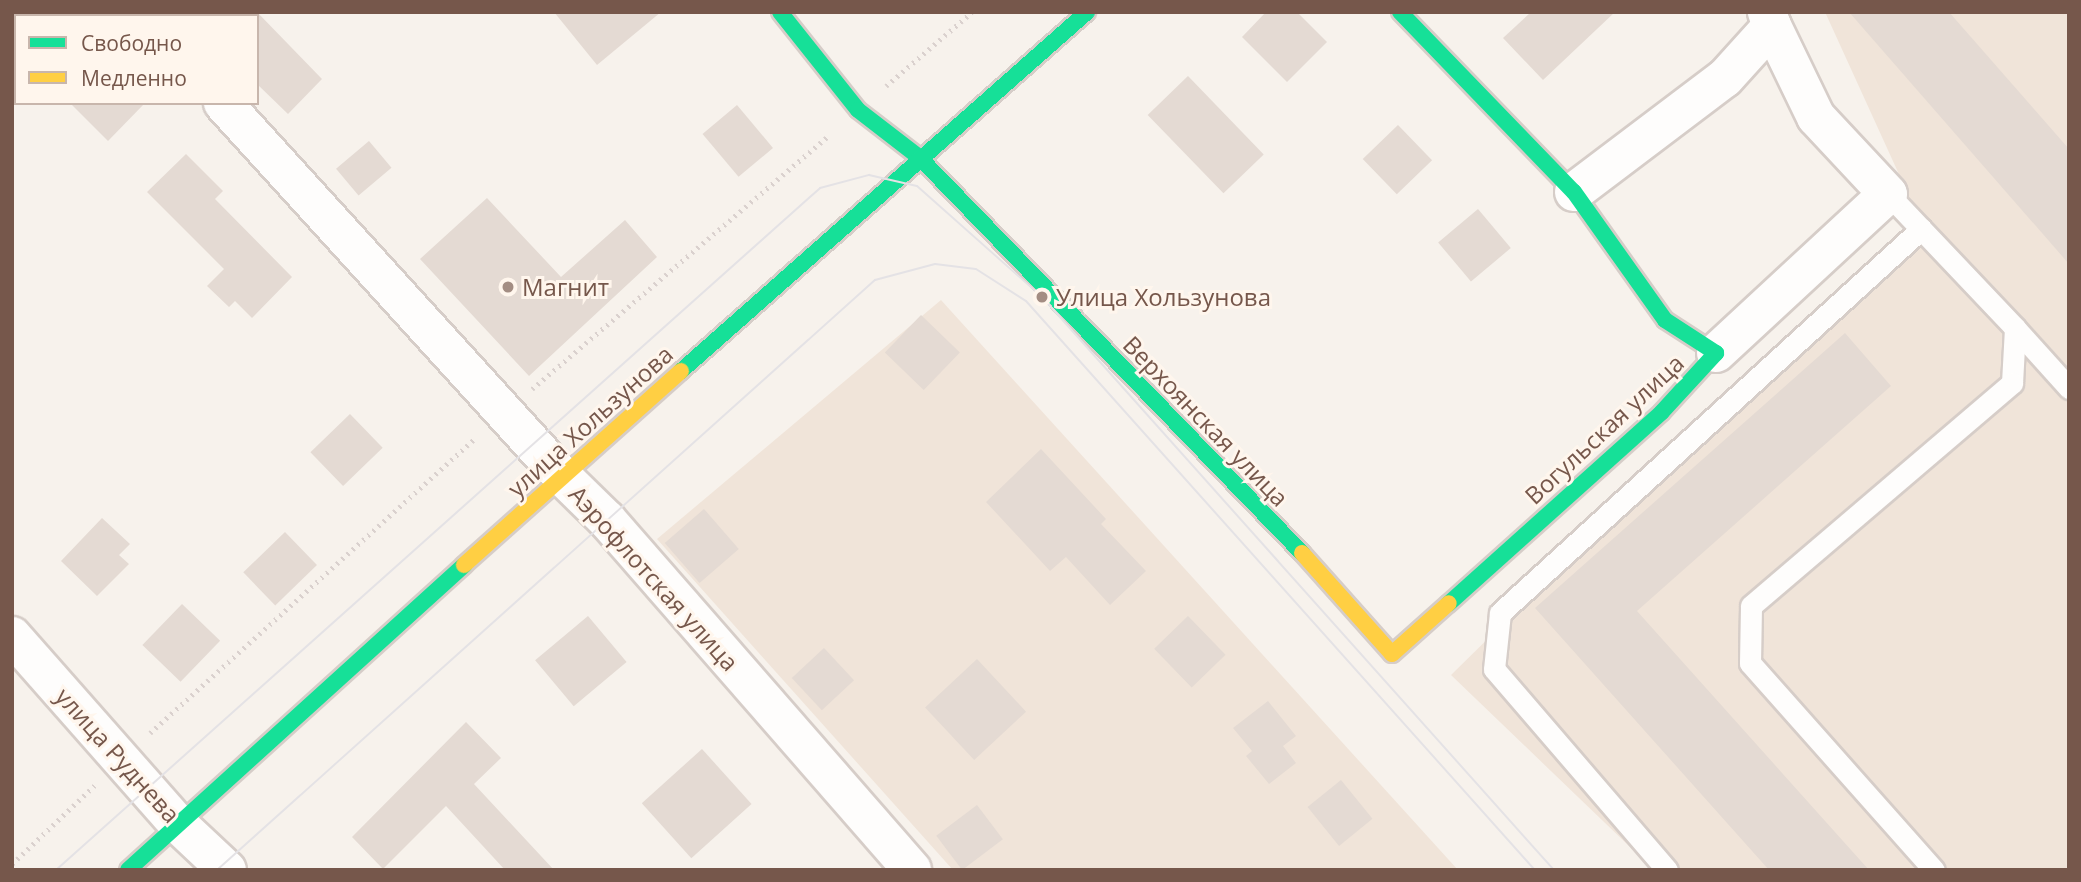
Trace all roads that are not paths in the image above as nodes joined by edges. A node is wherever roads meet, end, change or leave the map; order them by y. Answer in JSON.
{"nodes":[{"id":1,"x":780,"y":12,"type":"edge"},
{"id":2,"x":1087,"y":12,"type":"edge"},
{"id":3,"x":1400,"y":12,"type":"edge"},
{"id":4,"x":1770,"y":19,"type":"edge"},
{"id":5,"x":225,"y":105,"type":"edge"},
{"id":6,"x":920,"y":158,"type":"junction"},
{"id":7,"x":1574,"y":191,"type":"junction"},
{"id":8,"x":1888,"y":194,"type":"junction"},
{"id":9,"x":1921,"y":229,"type":"junction"},
{"id":10,"x":2015,"y":328,"type":"junction"},
{"id":11,"x":1716,"y":353,"type":"junction"},
{"id":12,"x":2069,"y":388,"type":"edge"},
{"id":13,"x":562,"y":476,"type":"junction"},
{"id":14,"x":12,"y":636,"type":"edge"},
{"id":15,"x":1392,"y":654,"type":"joint"},
{"id":16,"x":178,"y":824,"type":"junction"},
{"id":17,"x":128,"y":870,"type":"edge"},
{"id":18,"x":227,"y":870,"type":"edge"},
{"id":19,"x":912,"y":870,"type":"edge"},
{"id":20,"x":1667,"y":870,"type":"edge"},
{"id":21,"x":1934,"y":870,"type":"edge"}],
"edges":[{"from":1,"to":6,"type":"street","name":"Верхоянская улица"},
{"from":2,"to":6,"type":"street","name":"улица Хользунова"},
{"from":3,"to":7,"type":"street","name":"Вогульская улица"},
{"from":4,"to":7,"type":"street"},
{"from":4,"to":8,"type":"street"},
{"from":5,"to":13,"type":"street","name":"Аэрофлотская улица"},
{"from":6,"to":13,"type":"street","name":"улица Хользунова"},
{"from":6,"to":15,"type":"street","name":"Верхоянская улица"},
{"from":7,"to":11,"type":"street","name":"Вогульская улица"},
{"from":8,"to":9,"type":"lane"},
{"from":8,"to":11,"type":"street"},
{"from":9,"to":10,"type":"lane"},
{"from":9,"to":20,"type":"lane"},
{"from":10,"to":12,"type":"lane"},
{"from":10,"to":21,"type":"lane"},
{"from":11,"to":15,"type":"street","name":"Вогульская улица"},
{"from":13,"to":16,"type":"street","name":"улица Хользунова"},
{"from":13,"to":19,"type":"street","name":"Аэрофлотская улица"},
{"from":14,"to":16,"type":"street","name":"улица Руднева"},
{"from":16,"to":17,"type":"street","name":"улица Хользунова"},
{"from":16,"to":18,"type":"street","name":"улица Руднева"}]}
